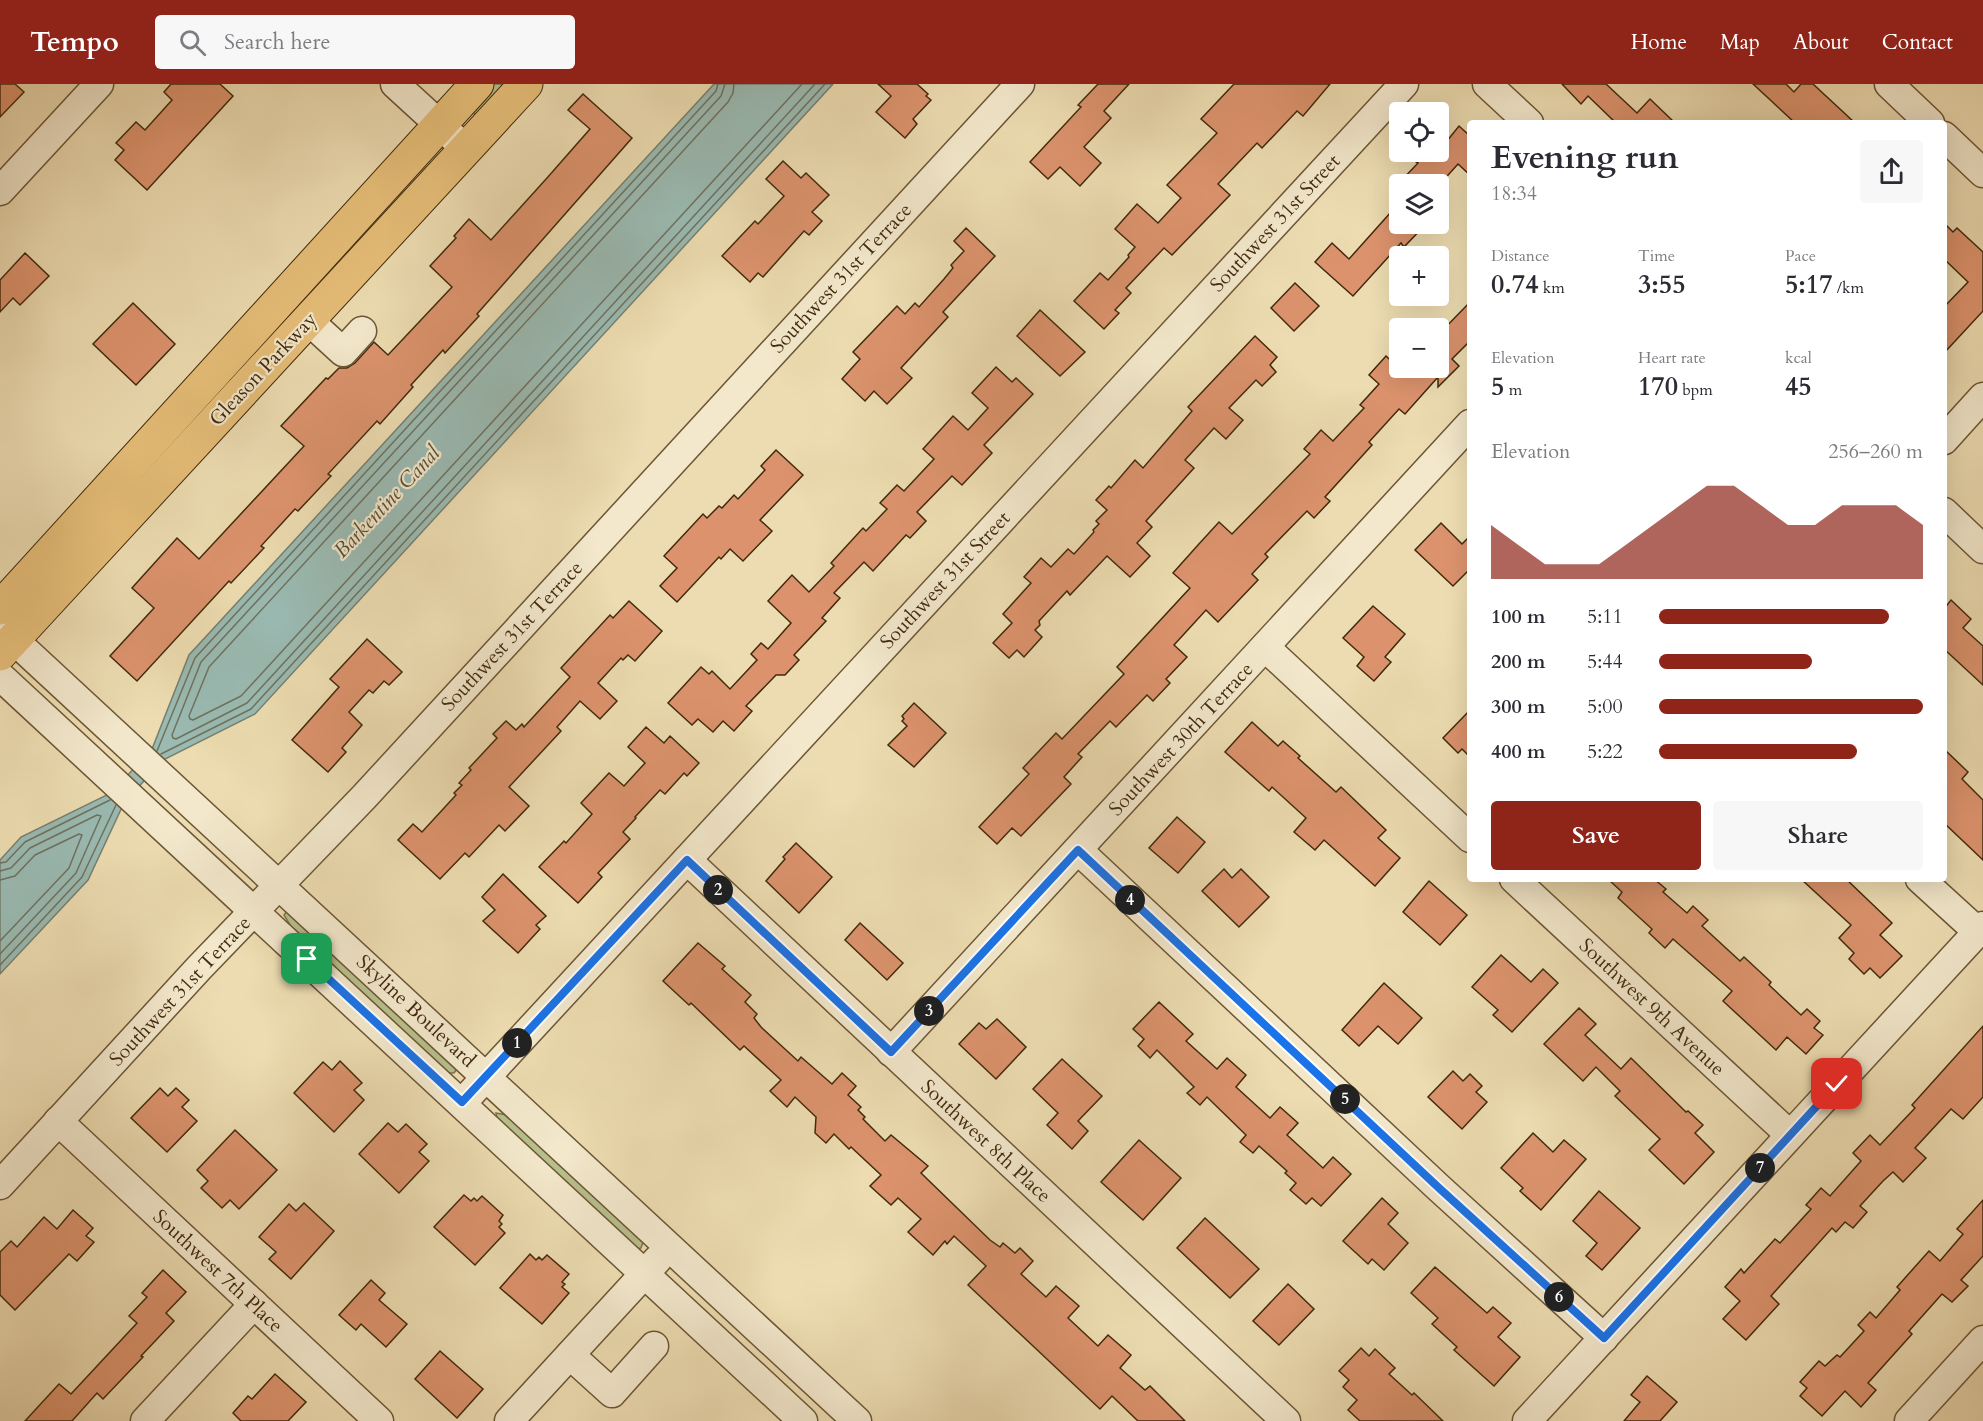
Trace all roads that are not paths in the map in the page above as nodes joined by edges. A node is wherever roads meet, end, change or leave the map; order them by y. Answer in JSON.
{"nodes":[{"id":1,"x":99,"y":84,"type":"edge"},
{"id":2,"x":395,"y":84,"type":"edge"},
{"id":3,"x":477,"y":84,"type":"edge"},
{"id":4,"x":526,"y":84,"type":"edge"},
{"id":5,"x":1020,"y":84,"type":"edge"},
{"id":6,"x":1404,"y":84,"type":"edge"},
{"id":7,"x":1487,"y":84,"type":"edge"},
{"id":8,"x":1889,"y":84,"type":"edge"},
{"id":9,"x":1526,"y":120,"type":"edge"},
{"id":10,"x":1927,"y":120,"type":"edge"},
{"id":11,"x":440,"y":125,"type":"junction"},
{"id":12,"x":1947,"y":139,"type":"edge"},
{"id":13,"x":465,"y":149,"type":"junction"},
{"id":14,"x":1983,"y":172,"type":"edge"},
{"id":15,"x":0,"y":191,"type":"edge"},
{"id":16,"x":308,"y":320,"type":"junction"},
{"id":17,"x":362,"y":331,"type":"dead end"},
{"id":18,"x":1983,"y":397,"type":"edge"},
{"id":19,"x":1947,"y":437,"type":"edge"},
{"id":20,"x":1464,"y":442,"type":"edge"},
{"id":21,"x":1947,"y":515,"type":"edge"},
{"id":22,"x":1983,"y":549,"type":"edge"},
{"id":23,"x":0,"y":608,"type":"edge"},
{"id":24,"x":5,"y":641,"type":"edge"},
{"id":25,"x":1265,"y":647,"type":"junction"},
{"id":26,"x":0,"y":676,"type":"edge"},
{"id":27,"x":1467,"y":835,"type":"edge"},
{"id":28,"x":1078,"y":850,"type":"junction"},
{"id":29,"x":687,"y":860,"type":"junction"},
{"id":30,"x":1517,"y":882,"type":"edge"},
{"id":31,"x":1924,"y":882,"type":"edge"},
{"id":32,"x":280,"y":886,"type":"junction"},
{"id":33,"x":255,"y":911,"type":"junction"},
{"id":34,"x":1980,"y":929,"type":"edge"},
{"id":35,"x":891,"y":1052,"type":"junction"},
{"id":36,"x":486,"y":1076,"type":"junction"},
{"id":37,"x":462,"y":1102,"type":"junction"},
{"id":38,"x":58,"y":1121,"type":"junction"},
{"id":39,"x":1790,"y":1135,"type":"junction"},
{"id":40,"x":0,"y":1185,"type":"edge"},
{"id":41,"x":670,"y":1246,"type":"junction"},
{"id":42,"x":645,"y":1273,"type":"junction"},
{"id":43,"x":254,"y":1304,"type":"junction"},
{"id":44,"x":1604,"y":1338,"type":"junction"},
{"id":45,"x":1983,"y":1340,"type":"edge"},
{"id":46,"x":654,"y":1346,"type":"dead end"},
{"id":47,"x":570,"y":1355,"type":"junction"},
{"id":48,"x":145,"y":1421,"type":"edge"},
{"id":49,"x":379,"y":1421,"type":"edge"},
{"id":50,"x":509,"y":1421,"type":"edge"},
{"id":51,"x":803,"y":1421,"type":"edge"},
{"id":52,"x":857,"y":1421,"type":"edge"},
{"id":53,"x":1286,"y":1421,"type":"edge"},
{"id":54,"x":1527,"y":1421,"type":"edge"},
{"id":55,"x":1909,"y":1421,"type":"edge"}],
"edges":[{"from":1,"to":15,"type":"street"},
{"from":2,"to":11,"type":"street"},
{"from":3,"to":11,"type":"main road","name":"Gleason Parkway"},
{"from":4,"to":13,"type":"main road","name":"Gleason Parkway"},
{"from":5,"to":32,"type":"street","name":"Southwest 31st Terrace"},
{"from":6,"to":29,"type":"street","name":"Southwest 31st Street"},
{"from":7,"to":9,"type":"street"},
{"from":8,"to":10,"type":"street"},
{"from":11,"to":13,"type":"street"},
{"from":11,"to":23,"type":"main road","name":"Gleason Parkway"},
{"from":12,"to":14,"type":"street"},
{"from":13,"to":16,"type":"main road","name":"Gleason Parkway"},
{"from":16,"to":17,"type":"street"},
{"from":16,"to":24,"type":"main road","name":"Gleason Parkway"},
{"from":18,"to":19,"type":"street"},
{"from":20,"to":25,"type":"street","name":"Southwest 30th Terrace"},
{"from":21,"to":22,"type":"street"},
{"from":24,"to":32,"type":"street","name":"Skyline Boulevard"},
{"from":25,"to":27,"type":"street"},
{"from":25,"to":28,"type":"street","name":"Southwest 30th Terrace"},
{"from":26,"to":33,"type":"street","name":"Skyline Boulevard"},
{"from":28,"to":35,"type":"street","name":"Southwest 30th Terrace"},
{"from":28,"to":44,"type":"street"},
{"from":29,"to":35,"type":"street","name":"Southwest 8th Place"},
{"from":29,"to":36,"type":"street","name":"Southwest 31st Street"},
{"from":30,"to":39,"type":"street","name":"Southwest 9th Avenue"},
{"from":31,"to":34,"type":"street"},
{"from":32,"to":33,"type":"street","name":"Southwest 31st Terrace"},
{"from":32,"to":36,"type":"street","name":"Skyline Boulevard"},
{"from":33,"to":37,"type":"street","name":"Skyline Boulevard"},
{"from":33,"to":38,"type":"street","name":"Southwest 31st Terrace"},
{"from":34,"to":39,"type":"street"},
{"from":35,"to":53,"type":"street","name":"Southwest 8th Place"},
{"from":36,"to":37,"type":"street","name":"Southwest 31st Street"},
{"from":36,"to":41,"type":"street","name":"Skyline Boulevard"},
{"from":37,"to":42,"type":"street","name":"Skyline Boulevard"},
{"from":38,"to":40,"type":"street","name":"Southwest 31st Terrace"},
{"from":38,"to":43,"type":"street","name":"Southwest 7th Place"},
{"from":39,"to":44,"type":"street"},
{"from":41,"to":42,"type":"street"},
{"from":41,"to":52,"type":"street","name":"Skyline Boulevard"},
{"from":42,"to":47,"type":"street"},
{"from":42,"to":51,"type":"street","name":"Skyline Boulevard"},
{"from":43,"to":48,"type":"street"},
{"from":43,"to":49,"type":"street","name":"Southwest 7th Place"},
{"from":44,"to":54,"type":"street"},
{"from":45,"to":55,"type":"street"},
{"from":46,"to":47,"type":"street"},
{"from":47,"to":50,"type":"street"}]}
